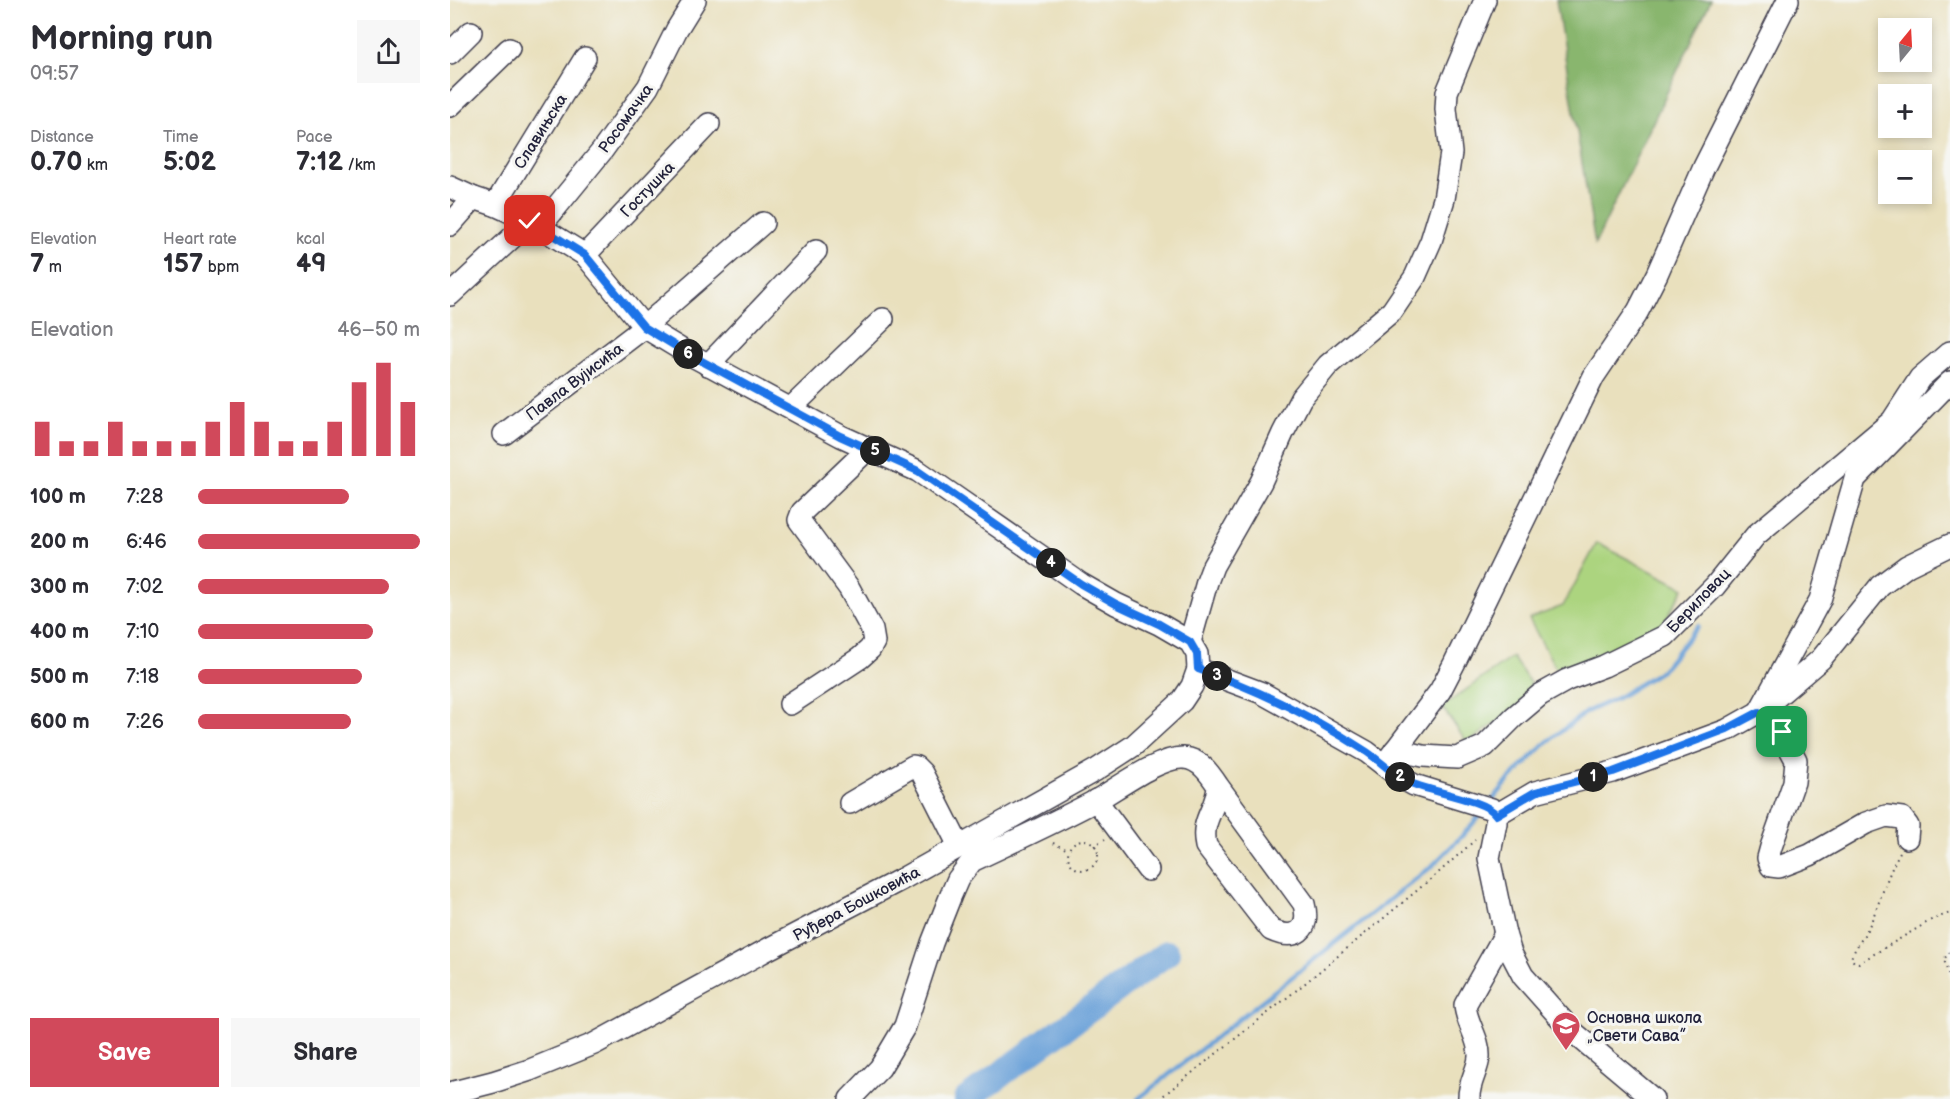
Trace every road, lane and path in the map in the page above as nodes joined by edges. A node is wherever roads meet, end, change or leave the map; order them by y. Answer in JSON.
{"nodes":[{"id":1,"x":695,"y":0,"type":"edge"},
{"id":2,"x":1485,"y":0,"type":"edge"},
{"id":3,"x":1788,"y":0,"type":"edge"},
{"id":4,"x":471,"y":32,"type":"dead end"},
{"id":5,"x":509,"y":49,"type":"dead end"},
{"id":6,"x":450,"y":53,"type":"edge"},
{"id":7,"x":585,"y":58,"type":"dead end"},
{"id":8,"x":450,"y":106,"type":"edge"},
{"id":9,"x":709,"y":124,"type":"dead end"},
{"id":10,"x":450,"y":187,"type":"edge"},
{"id":11,"x":474,"y":198,"type":"junction"},
{"id":12,"x":495,"y":204,"type":"junction"},
{"id":13,"x":763,"y":223,"type":"dead end"},
{"id":14,"x":535,"y":224,"type":"junction"},
{"id":15,"x":450,"y":225,"type":"edge"},
{"id":16,"x":816,"y":251,"type":"dead end"},
{"id":17,"x":585,"y":255,"type":"junction"},
{"id":18,"x":450,"y":295,"type":"edge"},
{"id":19,"x":883,"y":319,"type":"dead end"},
{"id":20,"x":644,"y":327,"type":"junction"},
{"id":21,"x":1950,"y":352,"type":"edge"},
{"id":22,"x":708,"y":365,"type":"junction"},
{"id":23,"x":1950,"y":382,"type":"edge"},
{"id":24,"x":791,"y":408,"type":"junction"},
{"id":25,"x":504,"y":434,"type":"dead end"},
{"id":26,"x":869,"y":448,"type":"junction"},
{"id":27,"x":1950,"y":545,"type":"edge"},
{"id":28,"x":1190,"y":642,"type":"junction"},
{"id":29,"x":1198,"y":669,"type":"junction"},
{"id":30,"x":790,"y":704,"type":"dead end"},
{"id":31,"x":1759,"y":712,"type":"junction"},
{"id":32,"x":1389,"y":757,"type":"junction"},
{"id":33,"x":1218,"y":786,"type":"junction"},
{"id":34,"x":1096,"y":800,"type":"junction"},
{"id":35,"x":850,"y":803,"type":"dead end"},
{"id":36,"x":1491,"y":813,"type":"junction"},
{"id":37,"x":1907,"y":838,"type":"joint"},
{"id":38,"x":959,"y":846,"type":"junction"},
{"id":39,"x":1089,"y":869,"type":"joint"},
{"id":40,"x":1148,"y":870,"type":"dead end"},
{"id":41,"x":1950,"y":913,"type":"edge"},
{"id":42,"x":1505,"y":934,"type":"junction"},
{"id":43,"x":1950,"y":952,"type":"edge"},
{"id":44,"x":1950,"y":975,"type":"edge"},
{"id":45,"x":450,"y":1093,"type":"edge"},
{"id":46,"x":850,"y":1099,"type":"edge"},
{"id":47,"x":1159,"y":1099,"type":"edge"},
{"id":48,"x":1469,"y":1099,"type":"edge"},
{"id":49,"x":1653,"y":1099,"type":"edge"}],
"edges":[{"from":1,"to":14,"type":"street","name":"Росомачка"},
{"from":2,"to":28,"type":"street"},
{"from":3,"to":32,"type":"street"},
{"from":4,"to":6,"type":"street"},
{"from":5,"to":8,"type":"street"},
{"from":7,"to":12,"type":"street","name":"Славињска"},
{"from":9,"to":17,"type":"street","name":"Гостушка"},
{"from":10,"to":11,"type":"street"},
{"from":11,"to":12,"type":"street"},
{"from":11,"to":15,"type":"street"},
{"from":12,"to":14,"type":"street"},
{"from":13,"to":20,"type":"street","name":"Павла Вујисића"},
{"from":14,"to":17,"type":"street"},
{"from":14,"to":18,"type":"street","name":"Росомачка"},
{"from":16,"to":22,"type":"street"},
{"from":17,"to":20,"type":"street"},
{"from":19,"to":24,"type":"street"},
{"from":20,"to":22,"type":"street"},
{"from":20,"to":25,"type":"street","name":"Павла Вујисића"},
{"from":21,"to":32,"type":"street","name":"Бериловац"},
{"from":22,"to":24,"type":"street"},
{"from":23,"to":31,"type":"street"},
{"from":24,"to":26,"type":"street"},
{"from":26,"to":28,"type":"street"},
{"from":26,"to":30,"type":"street"},
{"from":27,"to":31,"type":"street"},
{"from":28,"to":29,"type":"street"},
{"from":29,"to":32,"type":"street"},
{"from":29,"to":38,"type":"street","name":"Руђера Бошковића"},
{"from":31,"to":36,"type":"street"},
{"from":31,"to":37,"type":"street"},
{"from":32,"to":36,"type":"street"},
{"from":33,"to":33,"type":"street"},
{"from":33,"to":34,"type":"street"},
{"from":34,"to":40,"type":"street"},
{"from":34,"to":46,"type":"street"},
{"from":35,"to":38,"type":"street"},
{"from":36,"to":42,"type":"street"},
{"from":36,"to":47,"type":"path"},
{"from":37,"to":41,"type":"path"},
{"from":38,"to":45,"type":"street","name":"Руђера Бошковића"},
{"from":39,"to":39,"type":"path"},
{"from":42,"to":48,"type":"street"},
{"from":42,"to":49,"type":"street"},
{"from":43,"to":44,"type":"path"}]}
